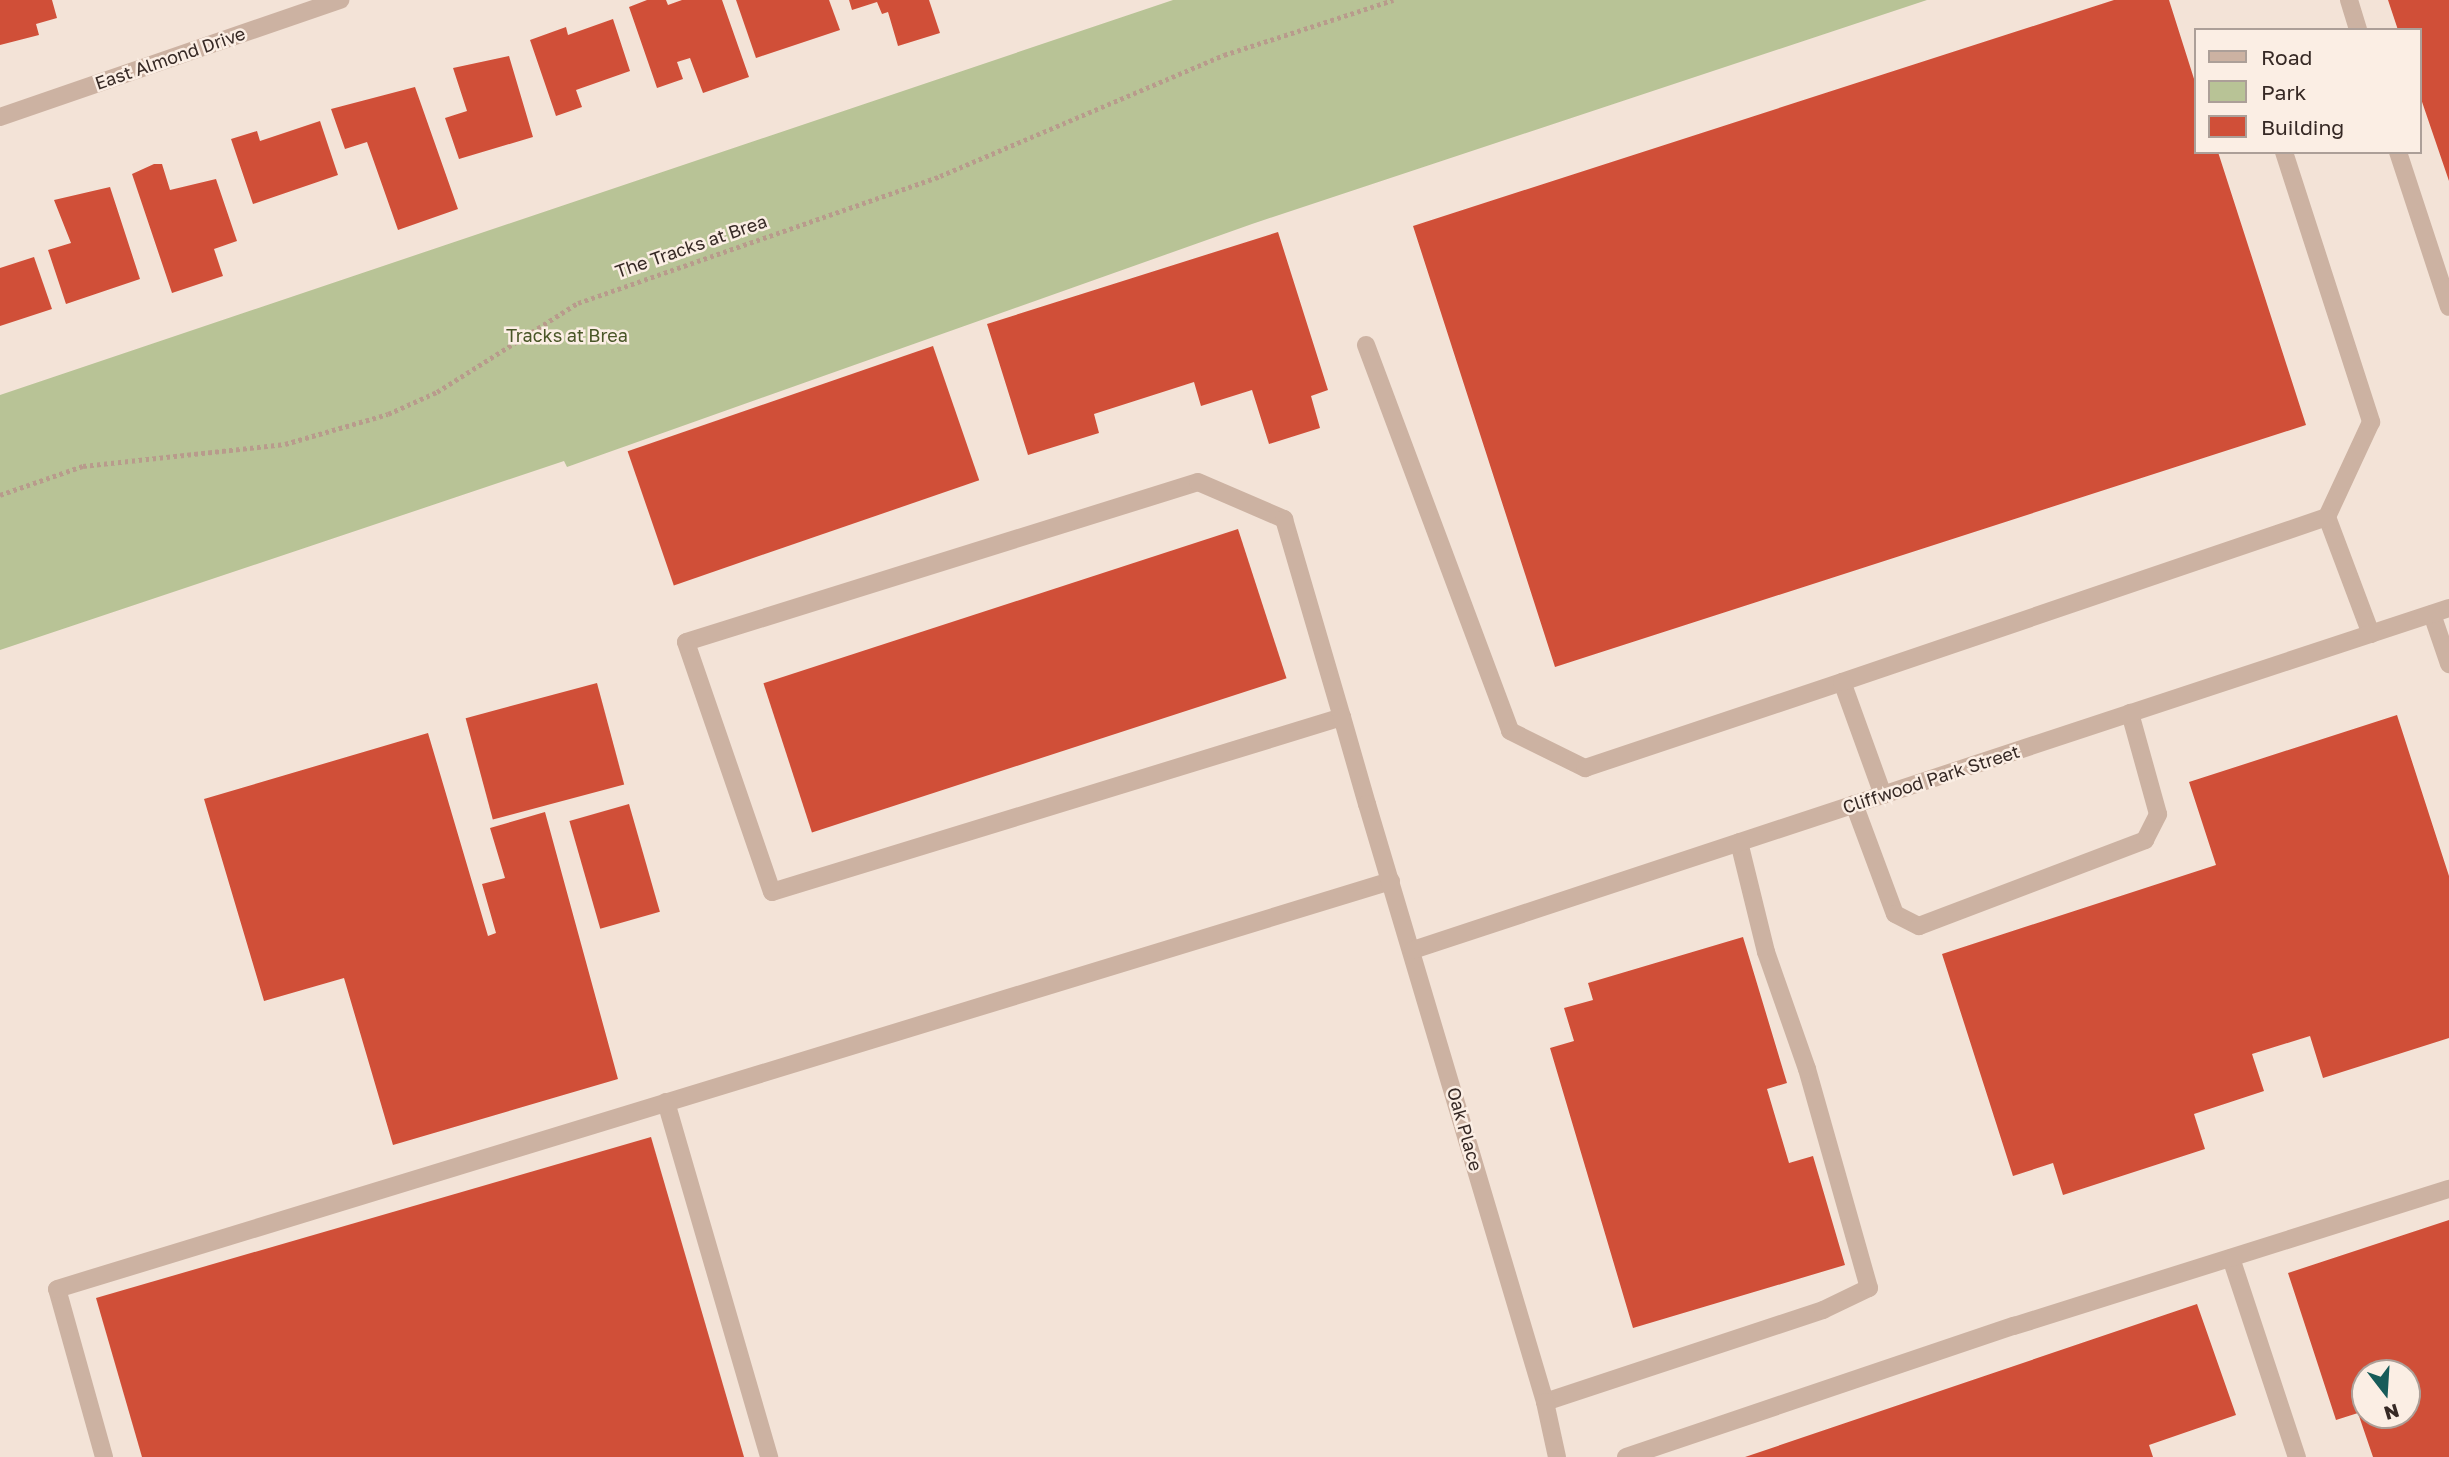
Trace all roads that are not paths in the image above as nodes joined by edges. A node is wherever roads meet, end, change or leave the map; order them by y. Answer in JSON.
{"nodes":[{"id":1,"x":340,"y":0,"type":"edge"},
{"id":2,"x":2349,"y":0,"type":"edge"},
{"id":3,"x":2357,"y":28,"type":"edge"},
{"id":4,"x":0,"y":117,"type":"edge"},
{"id":5,"x":2285,"y":154,"type":"edge"},
{"id":6,"x":2399,"y":154,"type":"edge"},
{"id":7,"x":2449,"y":307,"type":"edge"},
{"id":8,"x":1366,"y":345,"type":"dead end"},
{"id":9,"x":2327,"y":517,"type":"junction"},
{"id":10,"x":2440,"y":611,"type":"edge"},
{"id":11,"x":2371,"y":634,"type":"junction"},
{"id":12,"x":2449,"y":664,"type":"edge"},
{"id":13,"x":1842,"y":682,"type":"junction"},
{"id":14,"x":2130,"y":713,"type":"junction"},
{"id":15,"x":1342,"y":717,"type":"junction"},
{"id":16,"x":1883,"y":795,"type":"junction"},
{"id":17,"x":1854,"y":804,"type":"junction"},
{"id":18,"x":1739,"y":842,"type":"junction"},
{"id":19,"x":1391,"y":881,"type":"junction"},
{"id":20,"x":1413,"y":950,"type":"junction"},
{"id":21,"x":666,"y":1102,"type":"junction"},
{"id":22,"x":2449,"y":1189,"type":"edge"},
{"id":23,"x":2231,"y":1258,"type":"junction"},
{"id":24,"x":1545,"y":1402,"type":"junction"},
{"id":25,"x":104,"y":1457,"type":"edge"},
{"id":26,"x":769,"y":1457,"type":"edge"},
{"id":27,"x":1557,"y":1457,"type":"edge"},
{"id":28,"x":1626,"y":1457,"type":"edge"},
{"id":29,"x":2297,"y":1457,"type":"edge"}],
"edges":[{"from":1,"to":4,"type":"street","name":"East Almond Drive"},
{"from":2,"to":3,"type":"street"},
{"from":5,"to":9,"type":"street"},
{"from":6,"to":7,"type":"street"},
{"from":8,"to":13,"type":"street"},
{"from":9,"to":11,"type":"street"},
{"from":9,"to":13,"type":"street"},
{"from":10,"to":11,"type":"street","name":"Cliffwood Park Street"},
{"from":10,"to":12,"type":"street"},
{"from":11,"to":14,"type":"street","name":"Cliffwood Park Street"},
{"from":13,"to":16,"type":"street"},
{"from":14,"to":16,"type":"street","name":"Cliffwood Park Street"},
{"from":14,"to":17,"type":"street"},
{"from":15,"to":15,"type":"street","name":"Oak Place"},
{"from":15,"to":19,"type":"street","name":"Oak Place"},
{"from":16,"to":17,"type":"street","name":"Cliffwood Park Street"},
{"from":17,"to":18,"type":"street","name":"Cliffwood Park Street"},
{"from":18,"to":20,"type":"street","name":"Cliffwood Park Street"},
{"from":18,"to":24,"type":"street"},
{"from":19,"to":20,"type":"street","name":"Oak Place"},
{"from":19,"to":21,"type":"street"},
{"from":20,"to":24,"type":"street","name":"Oak Place"},
{"from":21,"to":25,"type":"street"},
{"from":21,"to":26,"type":"street"},
{"from":22,"to":23,"type":"street"},
{"from":23,"to":28,"type":"street"},
{"from":23,"to":29,"type":"street"},
{"from":24,"to":27,"type":"street","name":"Oak Place"}]}
